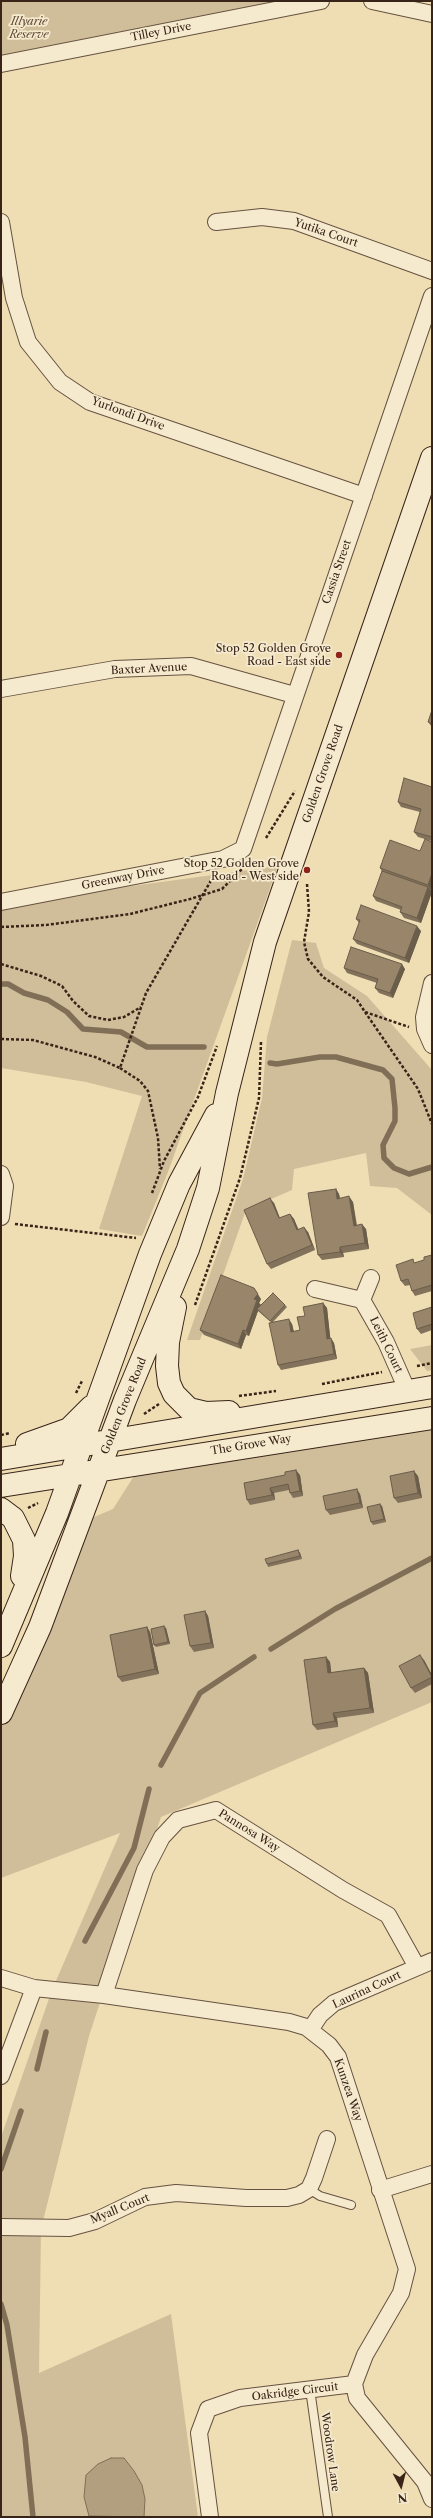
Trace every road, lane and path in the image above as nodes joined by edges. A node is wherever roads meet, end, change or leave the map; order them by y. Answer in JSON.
{"nodes":[{"id":1,"x":321,"y":1,"type":"edge"},
{"id":2,"x":372,"y":1,"type":"edge"},
{"id":3,"x":432,"y":14,"type":"edge"},
{"id":4,"x":1,"y":64,"type":"edge"},
{"id":5,"x":1,"y":222,"type":"edge"},
{"id":6,"x":216,"y":222,"type":"dead end"},
{"id":7,"x":432,"y":271,"type":"edge"},
{"id":8,"x":432,"y":296,"type":"edge"},
{"id":9,"x":432,"y":458,"type":"edge"},
{"id":10,"x":428,"y":479,"type":"edge"},
{"id":11,"x":364,"y":496,"type":"junction"},
{"id":12,"x":1,"y":689,"type":"edge"},
{"id":13,"x":294,"y":695,"type":"junction"},
{"id":14,"x":243,"y":849,"type":"joint"},
{"id":15,"x":223,"y":859,"type":"junction"},
{"id":16,"x":302,"y":888,"type":"dead end"},
{"id":17,"x":1,"y":902,"type":"edge"},
{"id":18,"x":1,"y":964,"type":"edge"},
{"id":19,"x":432,"y":983,"type":"edge"},
{"id":20,"x":141,"y":1007,"type":"junction"},
{"id":21,"x":365,"y":1012,"type":"junction"},
{"id":22,"x":425,"y":1029,"type":"junction"},
{"id":23,"x":262,"y":1036,"type":"dead end"},
{"id":24,"x":1,"y":1039,"type":"edge"},
{"id":25,"x":432,"y":1045,"type":"edge"},
{"id":26,"x":120,"y":1068,"type":"junction"},
{"id":27,"x":227,"y":1093,"type":"junction"},
{"id":28,"x":432,"y":1124,"type":"edge"},
{"id":29,"x":164,"y":1161,"type":"dead end"},
{"id":30,"x":160,"y":1170,"type":"junction"},
{"id":31,"x":1,"y":1174,"type":"edge"},
{"id":32,"x":151,"y":1196,"type":"dead end"},
{"id":33,"x":5,"y":1220,"type":"edge"},
{"id":34,"x":138,"y":1232,"type":"dead end"},
{"id":35,"x":136,"y":1238,"type":"junction"},
{"id":36,"x":134,"y":1246,"type":"dead end"},
{"id":37,"x":188,"y":1249,"type":"junction"},
{"id":38,"x":371,"y":1278,"type":"dead end"},
{"id":39,"x":316,"y":1289,"type":"dead end"},
{"id":40,"x":362,"y":1300,"type":"junction"},
{"id":41,"x":195,"y":1307,"type":"dead end"},
{"id":42,"x":432,"y":1363,"type":"edge"},
{"id":43,"x":417,"y":1366,"type":"dead end"},
{"id":44,"x":384,"y":1372,"type":"dead end"},
{"id":45,"x":85,"y":1374,"type":"dead end"},
{"id":46,"x":314,"y":1385,"type":"dead end"},
{"id":47,"x":432,"y":1387,"type":"edge"},
{"id":48,"x":284,"y":1390,"type":"dead end"},
{"id":49,"x":408,"y":1392,"type":"junction"},
{"id":50,"x":75,"y":1396,"type":"dead end"},
{"id":51,"x":232,"y":1397,"type":"dead end"},
{"id":52,"x":96,"y":1400,"type":"junction"},
{"id":53,"x":166,"y":1400,"type":"dead end"},
{"id":54,"x":348,"y":1402,"type":"junction"},
{"id":55,"x":144,"y":1414,"type":"dead end"},
{"id":56,"x":432,"y":1418,"type":"edge"},
{"id":57,"x":16,"y":1432,"type":"dead end"},
{"id":58,"x":1,"y":1435,"type":"edge"},
{"id":59,"x":109,"y":1442,"type":"junction"},
{"id":60,"x":80,"y":1447,"type":"junction"},
{"id":61,"x":1,"y":1451,"type":"edge"},
{"id":62,"x":1,"y":1459,"type":"edge"},
{"id":63,"x":100,"y":1469,"type":"junction"},
{"id":64,"x":70,"y":1474,"type":"junction"},
{"id":65,"x":1,"y":1486,"type":"edge"},
{"id":66,"x":1,"y":1509,"type":"edge"},
{"id":67,"x":18,"y":1603,"type":"junction"},
{"id":68,"x":1,"y":1646,"type":"edge"},
{"id":69,"x":1,"y":1713,"type":"edge"},
{"id":70,"x":425,"y":1964,"type":"edge"},
{"id":71,"x":1,"y":1978,"type":"edge"},
{"id":72,"x":34,"y":1988,"type":"junction"},
{"id":73,"x":104,"y":1995,"type":"junction"},
{"id":74,"x":310,"y":2030,"type":"junction"},
{"id":75,"x":1,"y":2076,"type":"edge"},
{"id":76,"x":327,"y":2139,"type":"dead end"},
{"id":77,"x":432,"y":2174,"type":"edge"},
{"id":78,"x":309,"y":2189,"type":"junction"},
{"id":79,"x":380,"y":2190,"type":"junction"},
{"id":80,"x":351,"y":2205,"type":"dead end"},
{"id":81,"x":1,"y":2227,"type":"edge"},
{"id":82,"x":354,"y":2384,"type":"junction"},
{"id":83,"x":310,"y":2389,"type":"junction"},
{"id":84,"x":432,"y":2499,"type":"edge"},
{"id":85,"x":210,"y":2517,"type":"edge"},
{"id":86,"x":328,"y":2517,"type":"edge"}],
"edges":[{"from":1,"to":4,"type":"street","name":"Tilley Drive"},
{"from":2,"to":3,"type":"street"},
{"from":5,"to":11,"type":"street","name":"Yurlondi Drive"},
{"from":6,"to":7,"type":"street","name":"Yutika Court"},
{"from":8,"to":11,"type":"street","name":"Cassia Street"},
{"from":9,"to":10,"type":"main road","name":"Golden Grove Road"},
{"from":10,"to":27,"type":"main road","name":"Golden Grove Road"},
{"from":11,"to":13,"type":"street","name":"Cassia Street"},
{"from":12,"to":13,"type":"street","name":"Baxter Avenue"},
{"from":13,"to":14,"type":"street","name":"Cassia Street"},
{"from":14,"to":15,"type":"street","name":"Greenway Drive"},
{"from":15,"to":17,"type":"street","name":"Greenway Drive"},
{"from":15,"to":20,"type":"path"},
{"from":16,"to":21,"type":"path"},
{"from":18,"to":20,"type":"path"},
{"from":19,"to":22,"type":"street"},
{"from":20,"to":26,"type":"path"},
{"from":21,"to":22,"type":"path"},
{"from":21,"to":28,"type":"path"},
{"from":22,"to":25,"type":"street"},
{"from":23,"to":41,"type":"path"},
{"from":24,"to":26,"type":"path"},
{"from":26,"to":30,"type":"path"},
{"from":27,"to":37,"type":"main road","name":"Golden Grove Road"},
{"from":27,"to":52,"type":"main road","name":"Golden Grove Road"},
{"from":29,"to":30,"type":"path"},
{"from":30,"to":32,"type":"path"},
{"from":31,"to":33,"type":"street"},
{"from":33,"to":35,"type":"path"},
{"from":34,"to":35,"type":"path"},
{"from":35,"to":36,"type":"path"},
{"from":37,"to":54,"type":"main road"},
{"from":37,"to":59,"type":"main road","name":"Golden Grove Road"},
{"from":38,"to":40,"type":"street"},
{"from":39,"to":40,"type":"street"},
{"from":40,"to":49,"type":"street","name":"Leith Court"},
{"from":42,"to":43,"type":"path"},
{"from":44,"to":46,"type":"path"},
{"from":45,"to":50,"type":"path"},
{"from":47,"to":49,"type":"main road"},
{"from":48,"to":51,"type":"path"},
{"from":49,"to":54,"type":"main road"},
{"from":52,"to":60,"type":"main road","name":"Golden Grove Road"},
{"from":52,"to":61,"type":"main road"},
{"from":53,"to":55,"type":"path"},
{"from":54,"to":59,"type":"main road"},
{"from":56,"to":63,"type":"main road","name":"The Grove Way"},
{"from":57,"to":58,"type":"path"},
{"from":59,"to":60,"type":"main road"},
{"from":59,"to":63,"type":"main road","name":"Golden Grove Road"},
{"from":60,"to":62,"type":"main road"},
{"from":60,"to":64,"type":"main road","name":"Golden Grove Road"},
{"from":63,"to":64,"type":"main road","name":"The Grove Way"},
{"from":63,"to":69,"type":"main road","name":"Golden Grove Road"},
{"from":64,"to":65,"type":"main road","name":"The Grove Way"},
{"from":64,"to":67,"type":"main road","name":"Golden Grove Road"},
{"from":66,"to":67,"type":"main road"},
{"from":67,"to":68,"type":"main road","name":"Golden Grove Road"},
{"from":70,"to":73,"type":"street","name":"Pannosa Way"},
{"from":70,"to":74,"type":"street","name":"Laurina Court"},
{"from":71,"to":72,"type":"street","name":"Kunzea Way"},
{"from":72,"to":73,"type":"street","name":"Kunzea Way"},
{"from":72,"to":75,"type":"street"},
{"from":73,"to":74,"type":"street","name":"Kunzea Way"},
{"from":74,"to":79,"type":"street","name":"Kunzea Way"},
{"from":76,"to":78,"type":"street"},
{"from":77,"to":79,"type":"street"},
{"from":78,"to":80,"type":"lane"},
{"from":78,"to":81,"type":"street","name":"Myall Court"},
{"from":79,"to":82,"type":"street","name":"Kunzea Way"},
{"from":82,"to":83,"type":"street","name":"Oakridge Circuit"},
{"from":82,"to":84,"type":"street","name":"Oakridge Circuit"},
{"from":83,"to":85,"type":"street","name":"Oakridge Circuit"},
{"from":83,"to":86,"type":"lane","name":"Woodrow Lane"}]}
